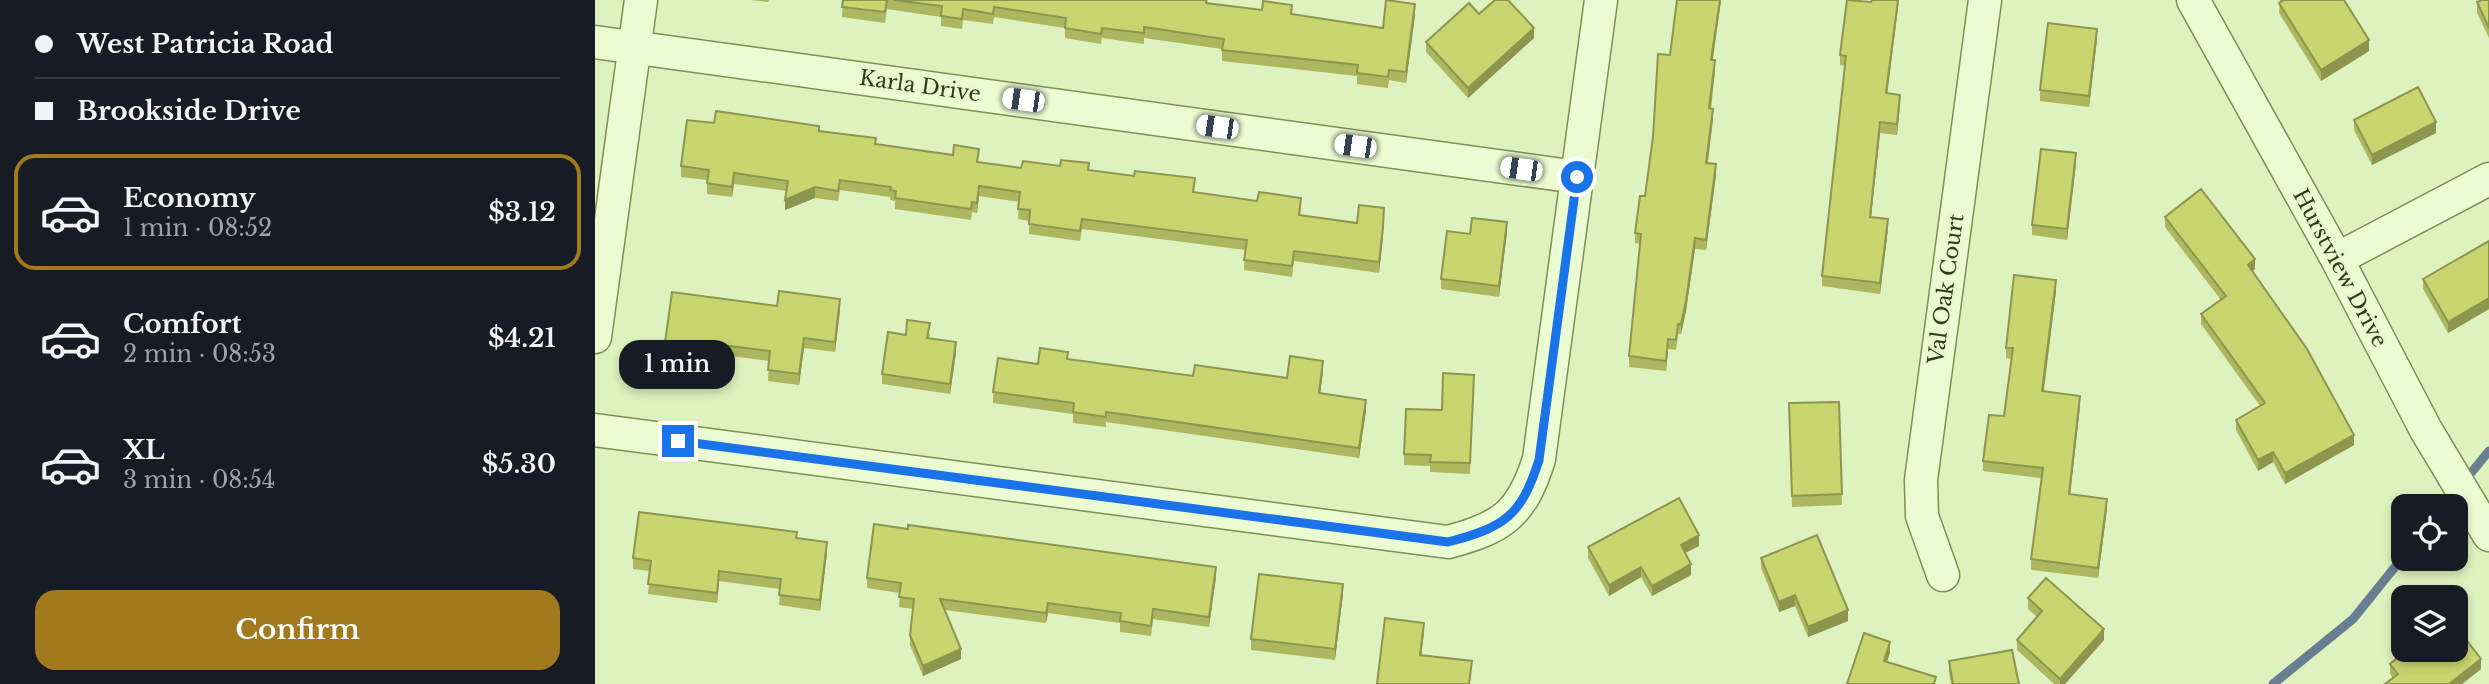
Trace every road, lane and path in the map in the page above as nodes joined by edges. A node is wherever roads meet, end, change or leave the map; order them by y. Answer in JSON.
{"nodes":[{"id":1,"x":641,"y":0,"type":"edge"},
{"id":2,"x":1601,"y":0,"type":"edge"},
{"id":3,"x":1985,"y":0,"type":"edge"},
{"id":4,"x":2193,"y":0,"type":"edge"},
{"id":5,"x":595,"y":42,"type":"edge"},
{"id":6,"x":634,"y":46,"type":"junction"},
{"id":7,"x":1577,"y":177,"type":"junction"},
{"id":8,"x":2489,"y":179,"type":"edge"},
{"id":9,"x":2337,"y":259,"type":"junction"},
{"id":10,"x":595,"y":337,"type":"edge"},
{"id":11,"x":595,"y":430,"type":"edge"},
{"id":12,"x":2487,"y":532,"type":"edge"},
{"id":13,"x":1943,"y":575,"type":"dead end"}],
"edges":[{"from":1,"to":6,"type":"street"},
{"from":2,"to":7,"type":"street"},
{"from":3,"to":13,"type":"street","name":"Val Oak Court"},
{"from":4,"to":9,"type":"street","name":"Hurstview Drive"},
{"from":5,"to":6,"type":"street","name":"Karla Drive"},
{"from":6,"to":7,"type":"street","name":"Karla Drive"},
{"from":6,"to":10,"type":"street"},
{"from":7,"to":11,"type":"street"},
{"from":8,"to":9,"type":"street"},
{"from":9,"to":12,"type":"street","name":"Hurstview Drive"}]}
